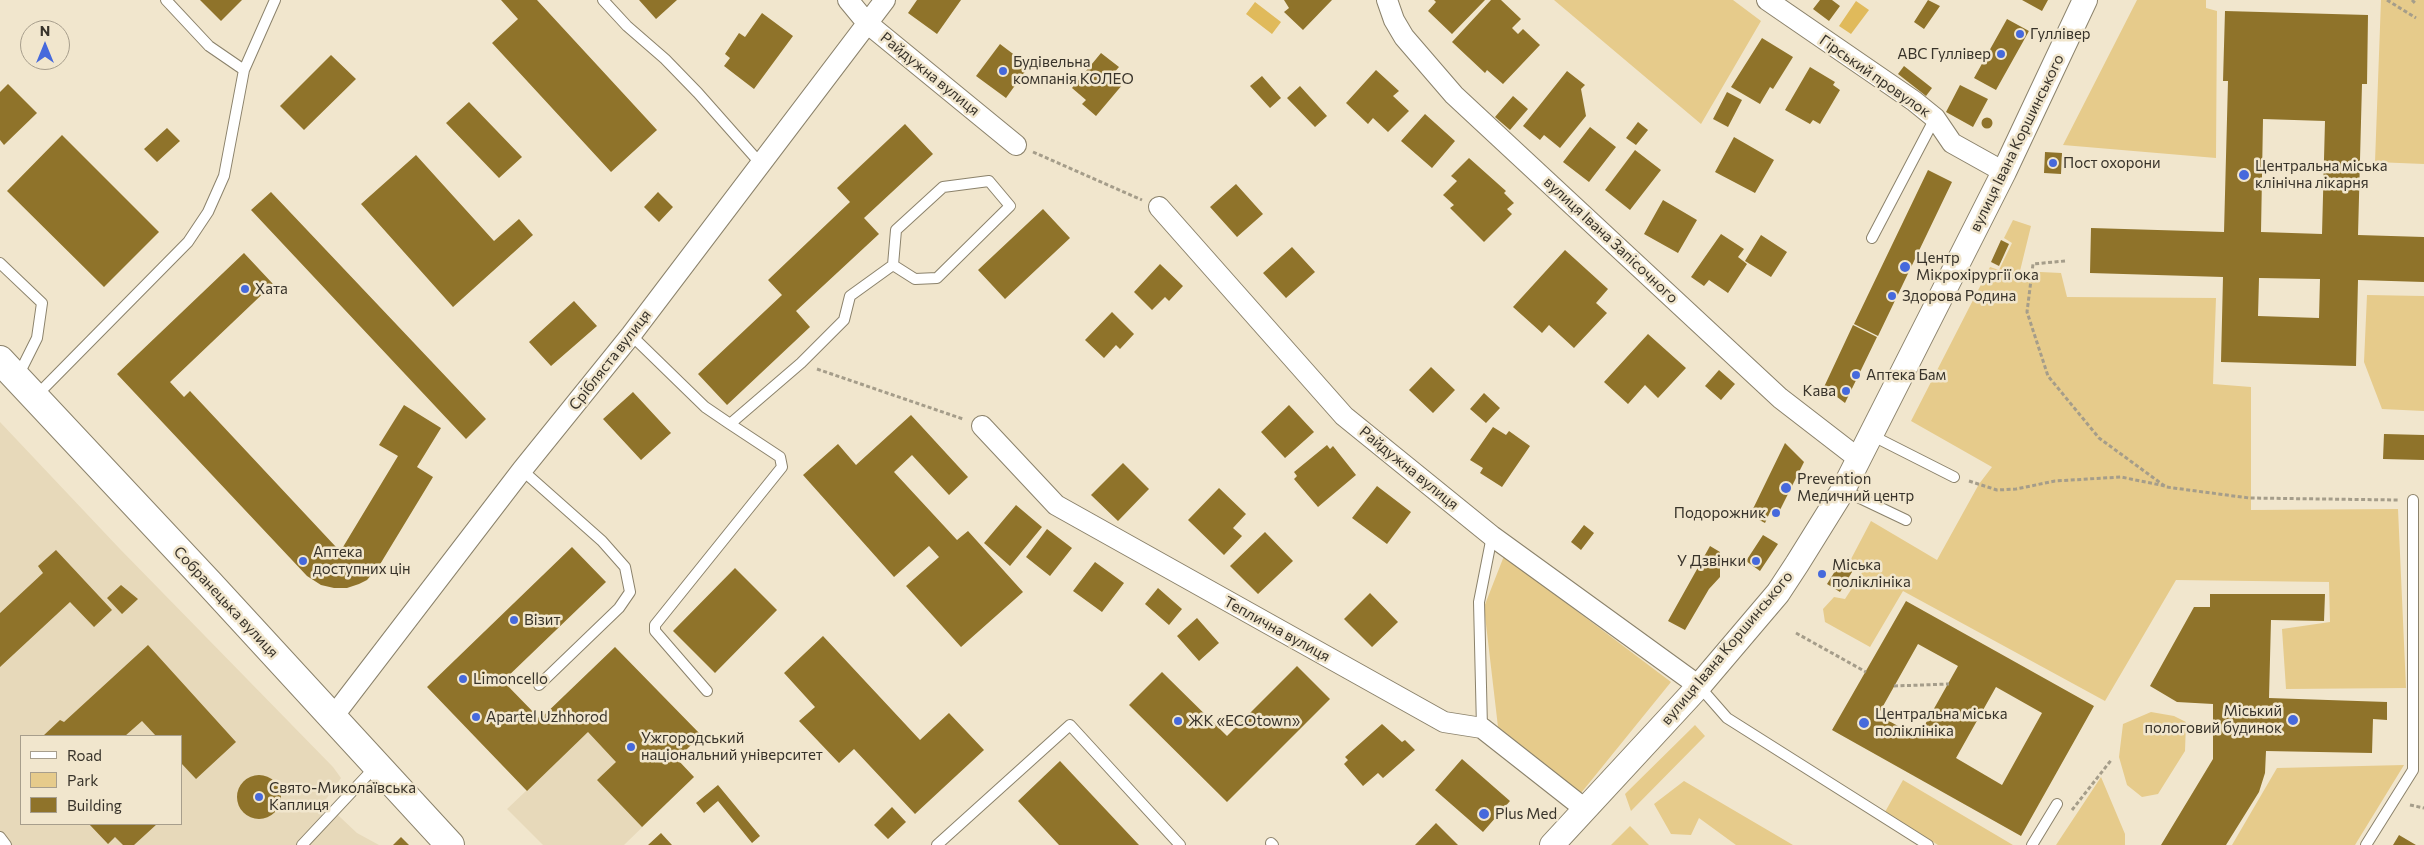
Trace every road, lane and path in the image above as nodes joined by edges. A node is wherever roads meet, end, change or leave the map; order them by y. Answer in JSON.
{"nodes":[{"id":1,"x":166,"y":0,"type":"edge"},
{"id":2,"x":275,"y":0,"type":"edge"},
{"id":3,"x":603,"y":0,"type":"edge"},
{"id":4,"x":848,"y":0,"type":"edge"},
{"id":5,"x":885,"y":0,"type":"edge"},
{"id":6,"x":1387,"y":0,"type":"edge"},
{"id":7,"x":1767,"y":0,"type":"edge"},
{"id":8,"x":2085,"y":0,"type":"edge"},
{"id":9,"x":2387,"y":0,"type":"edge"},
{"id":10,"x":2412,"y":0,"type":"edge"},
{"id":11,"x":2416,"y":4,"type":"dead end"},
{"id":12,"x":2416,"y":18,"type":"dead end"},
{"id":13,"x":867,"y":23,"type":"junction"},
{"id":14,"x":244,"y":70,"type":"junction"},
{"id":15,"x":1935,"y":118,"type":"junction"},
{"id":16,"x":1016,"y":145,"type":"joint"},
{"id":17,"x":760,"y":163,"type":"junction"},
{"id":18,"x":2004,"y":172,"type":"junction"},
{"id":19,"x":1158,"y":208,"type":"joint"},
{"id":20,"x":1872,"y":238,"type":"dead end"},
{"id":21,"x":2065,"y":261,"type":"dead end"},
{"id":22,"x":0,"y":263,"type":"edge"},
{"id":23,"x":893,"y":265,"type":"junction"},
{"id":24,"x":631,"y":335,"type":"junction"},
{"id":25,"x":801,"y":363,"type":"junction"},
{"id":26,"x":7,"y":368,"type":"edge"},
{"id":27,"x":35,"y":398,"type":"junction"},
{"id":28,"x":730,"y":424,"type":"junction"},
{"id":29,"x":982,"y":426,"type":"joint"},
{"id":30,"x":1871,"y":434,"type":"junction"},
{"id":31,"x":1859,"y":459,"type":"junction"},
{"id":32,"x":522,"y":470,"type":"junction"},
{"id":33,"x":1954,"y":477,"type":"joint"},
{"id":34,"x":2166,"y":487,"type":"junction"},
{"id":35,"x":1843,"y":490,"type":"junction"},
{"id":36,"x":2413,"y":500,"type":"joint"},
{"id":37,"x":1906,"y":520,"type":"dead end"},
{"id":38,"x":1492,"y":536,"type":"junction"},
{"id":39,"x":1796,"y":632,"type":"dead end"},
{"id":40,"x":1866,"y":672,"type":"dead end"},
{"id":41,"x":1949,"y":684,"type":"dead end"},
{"id":42,"x":539,"y":685,"type":"dead end"},
{"id":43,"x":1699,"y":686,"type":"junction"},
{"id":44,"x":1894,"y":686,"type":"dead end"},
{"id":45,"x":707,"y":691,"type":"dead end"},
{"id":46,"x":332,"y":718,"type":"junction"},
{"id":47,"x":1482,"y":728,"type":"junction"},
{"id":48,"x":2112,"y":759,"type":"dead end"},
{"id":49,"x":376,"y":766,"type":"junction"},
{"id":50,"x":2057,"y":804,"type":"joint"},
{"id":51,"x":1584,"y":809,"type":"junction"},
{"id":52,"x":0,"y":837,"type":"edge"},
{"id":53,"x":6,"y":845,"type":"edge"},
{"id":54,"x":302,"y":845,"type":"edge"},
{"id":55,"x":450,"y":845,"type":"edge"},
{"id":56,"x":937,"y":845,"type":"edge"},
{"id":57,"x":1180,"y":845,"type":"edge"},
{"id":58,"x":1552,"y":845,"type":"edge"},
{"id":59,"x":1928,"y":845,"type":"edge"},
{"id":60,"x":2032,"y":845,"type":"edge"},
{"id":61,"x":2366,"y":845,"type":"edge"}],
"edges":[{"from":1,"to":14,"type":"lane"},
{"from":2,"to":14,"type":"lane"},
{"from":3,"to":17,"type":"lane"},
{"from":4,"to":13,"type":"street","name":"Райдужна вулиця"},
{"from":5,"to":13,"type":"street","name":"Срібляста вулиця"},
{"from":6,"to":31,"type":"street","name":"вулиця Івана Запісочного"},
{"from":7,"to":15,"type":"street","name":"Гірський провулок"},
{"from":8,"to":18,"type":"street","name":"вулиця Івана Коршинського"},
{"from":9,"to":12,"type":"path"},
{"from":10,"to":11,"type":"path"},
{"from":13,"to":16,"type":"street","name":"Райдужна вулиця"},
{"from":13,"to":17,"type":"street","name":"Срібляста вулиця"},
{"from":14,"to":27,"type":"lane"},
{"from":15,"to":18,"type":"street","name":"Гірський провулок"},
{"from":15,"to":20,"type":"lane"},
{"from":16,"to":19,"type":"path"},
{"from":17,"to":24,"type":"street","name":"Срібляста вулиця"},
{"from":18,"to":30,"type":"street","name":"вулиця Івана Коршинського"},
{"from":19,"to":38,"type":"street","name":"Райдужна вулиця"},
{"from":21,"to":34,"type":"path"},
{"from":22,"to":26,"type":"lane"},
{"from":23,"to":23,"type":"lane"},
{"from":23,"to":25,"type":"lane"},
{"from":24,"to":28,"type":"lane"},
{"from":24,"to":32,"type":"street","name":"Срібляста вулиця"},
{"from":25,"to":28,"type":"lane"},
{"from":25,"to":29,"type":"path"},
{"from":26,"to":27,"type":"main road","name":"Собранецька вулиця"},
{"from":27,"to":46,"type":"main road","name":"Собранецька вулиця"},
{"from":28,"to":45,"type":"lane"},
{"from":29,"to":47,"type":"street","name":"Теплична вулиця"},
{"from":30,"to":31,"type":"street","name":"вулиця Івана Коршинського"},
{"from":30,"to":33,"type":"lane"},
{"from":31,"to":35,"type":"street","name":"вулиця Івана Коршинського"},
{"from":32,"to":42,"type":"lane"},
{"from":32,"to":46,"type":"street","name":"Срібляста вулиця"},
{"from":33,"to":34,"type":"path"},
{"from":34,"to":36,"type":"path"},
{"from":35,"to":37,"type":"lane"},
{"from":35,"to":43,"type":"street","name":"вулиця Івана Коршинського"},
{"from":36,"to":61,"type":"lane"},
{"from":38,"to":43,"type":"street","name":"Райдужна вулиця"},
{"from":38,"to":47,"type":"lane"},
{"from":39,"to":40,"type":"path"},
{"from":41,"to":44,"type":"path"},
{"from":43,"to":51,"type":"street","name":"вулиця Івана Коршинського"},
{"from":43,"to":59,"type":"lane"},
{"from":46,"to":49,"type":"main road","name":"Собранецька вулиця"},
{"from":47,"to":51,"type":"street","name":"Теплична вулиця"},
{"from":48,"to":50,"type":"path"},
{"from":49,"to":54,"type":"lane"},
{"from":49,"to":55,"type":"main road","name":"Собранецька вулиця"},
{"from":50,"to":60,"type":"lane"},
{"from":51,"to":58,"type":"street","name":"вулиця Івана Коршинського"},
{"from":52,"to":53,"type":"lane"},
{"from":56,"to":57,"type":"lane"}]}
